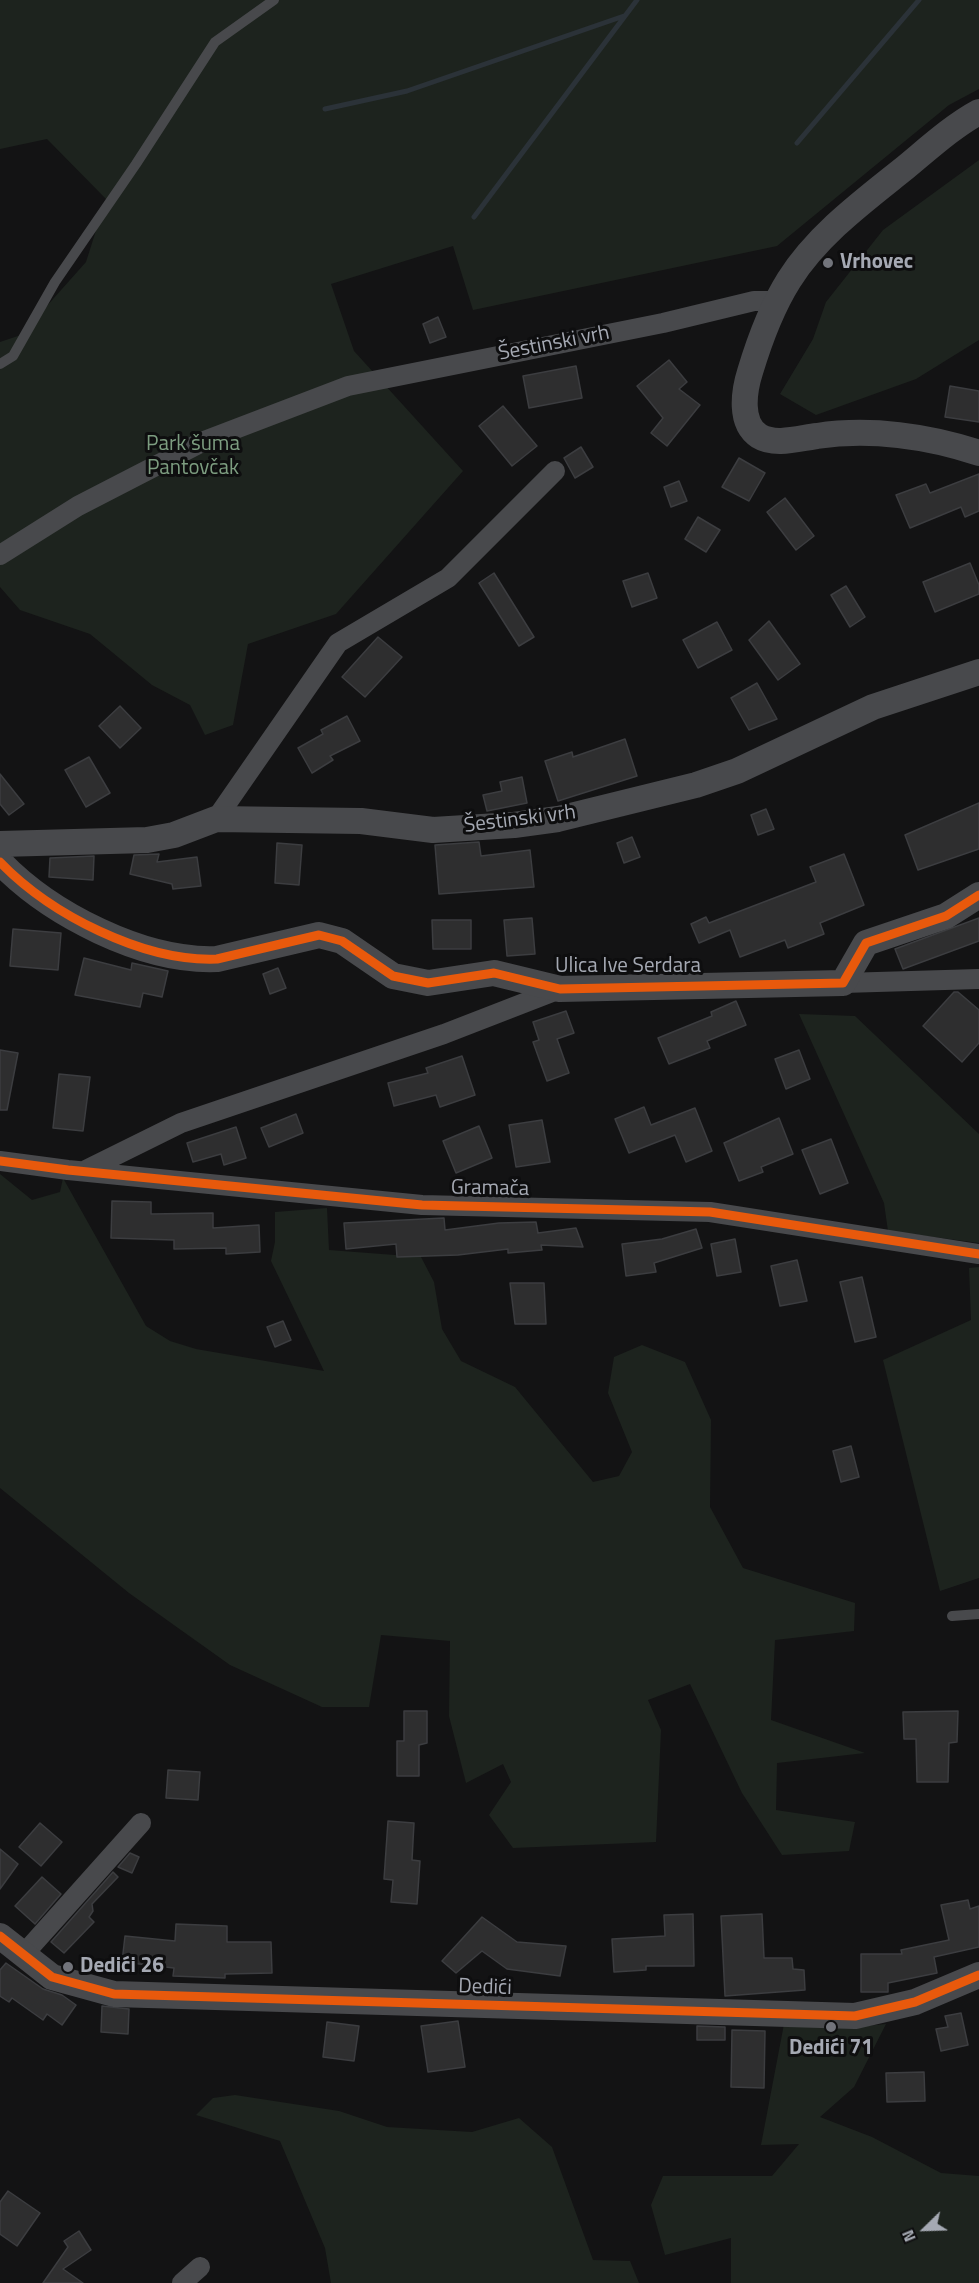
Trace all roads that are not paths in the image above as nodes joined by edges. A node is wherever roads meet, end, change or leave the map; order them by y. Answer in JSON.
{"nodes":[{"id":1,"x":274,"y":0,"type":"edge"},
{"id":2,"x":979,"y":112,"type":"edge"},
{"id":3,"x":779,"y":301,"type":"junction"},
{"id":4,"x":0,"y":364,"type":"edge"},
{"id":5,"x":979,"y":453,"type":"edge"},
{"id":6,"x":555,"y":471,"type":"dead end"},
{"id":7,"x":0,"y":555,"type":"edge"},
{"id":8,"x":979,"y":672,"type":"edge"},
{"id":9,"x":216,"y":819,"type":"junction"},
{"id":10,"x":0,"y":844,"type":"edge"},
{"id":11,"x":0,"y":862,"type":"edge"},
{"id":12,"x":979,"y":895,"type":"edge"},
{"id":13,"x":979,"y":979,"type":"edge"},
{"id":14,"x":843,"y":983,"type":"junction"},
{"id":15,"x":560,"y":989,"type":"junction"},
{"id":16,"x":0,"y":1161,"type":"edge"},
{"id":17,"x":83,"y":1172,"type":"junction"},
{"id":18,"x":979,"y":1254,"type":"edge"},
{"id":19,"x":979,"y":1614,"type":"edge"},
{"id":20,"x":952,"y":1616,"type":"dead end"},
{"id":21,"x":141,"y":1823,"type":"dead end"},
{"id":22,"x":0,"y":1936,"type":"edge"},
{"id":23,"x":23,"y":1955,"type":"junction"},
{"id":24,"x":979,"y":1975,"type":"edge"},
{"id":25,"x":200,"y":2267,"type":"dead end"},
{"id":26,"x":182,"y":2283,"type":"edge"}],
"edges":[{"from":1,"to":4,"type":"lane"},
{"from":2,"to":3,"type":"street"},
{"from":3,"to":5,"type":"street"},
{"from":3,"to":7,"type":"street","name":"Šestinski vrh"},
{"from":6,"to":9,"type":"street"},
{"from":8,"to":9,"type":"street","name":"Šestinski vrh"},
{"from":9,"to":10,"type":"street","name":"Šestinski vrh"},
{"from":11,"to":15,"type":"street","name":"Ulica Ive Serdara"},
{"from":12,"to":14,"type":"street"},
{"from":13,"to":14,"type":"street","name":"Ulica Ive Serdara"},
{"from":14,"to":15,"type":"street","name":"Ulica Ive Serdara"},
{"from":15,"to":17,"type":"street","name":"Ulica Ive Serdara"},
{"from":16,"to":17,"type":"street","name":"Gramača"},
{"from":17,"to":18,"type":"street","name":"Gramača"},
{"from":19,"to":20,"type":"lane"},
{"from":21,"to":23,"type":"street"},
{"from":22,"to":23,"type":"street","name":"Dedići"},
{"from":23,"to":24,"type":"street","name":"Dedići"},
{"from":25,"to":26,"type":"street"}]}
